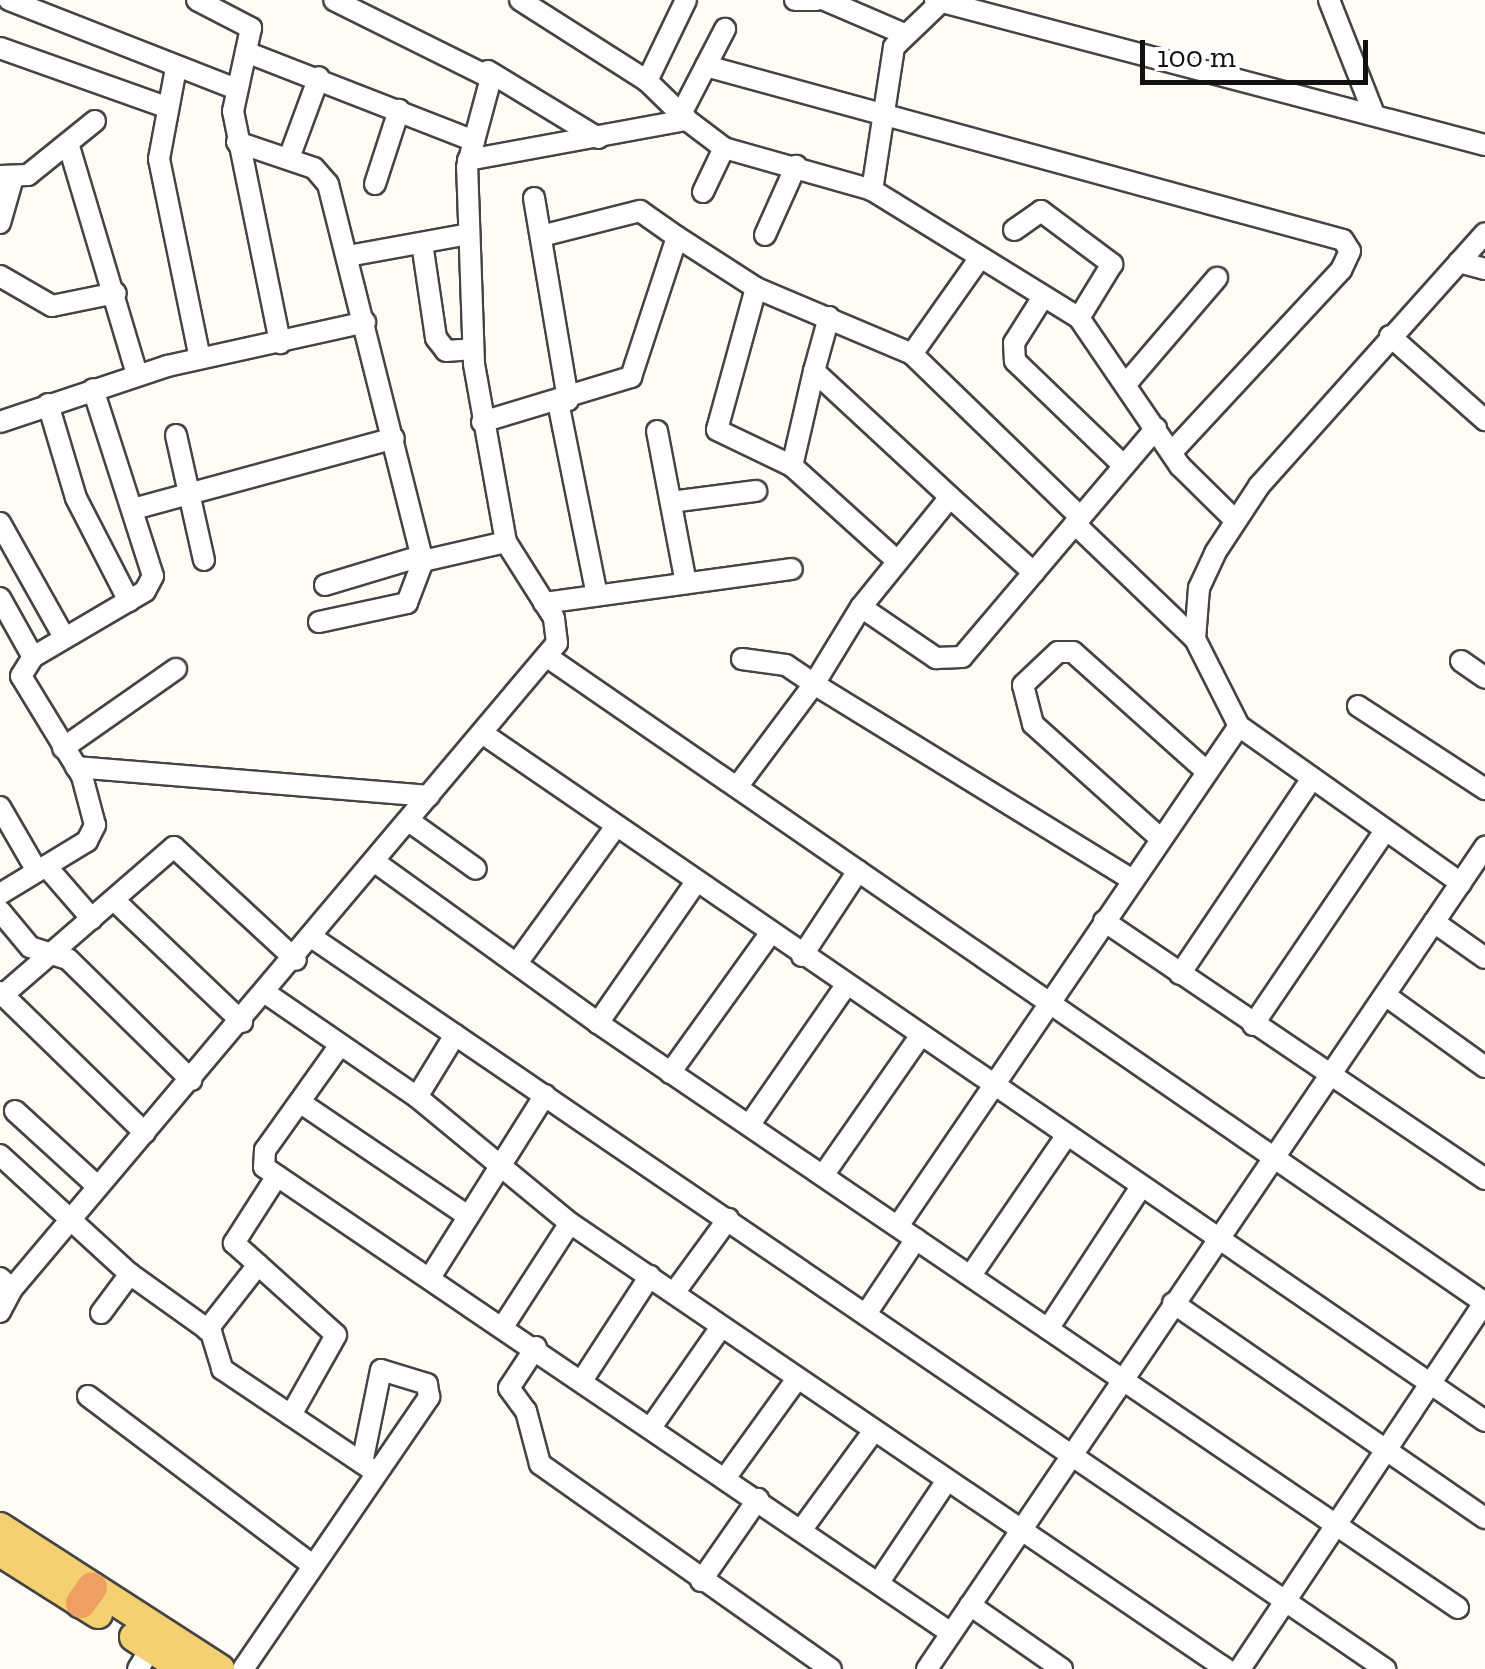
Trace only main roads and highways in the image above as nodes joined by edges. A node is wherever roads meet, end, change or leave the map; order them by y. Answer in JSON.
{"nodes":[{"id":1,"x":0,"y":1527,"type":"edge"},
{"id":2,"x":0,"y":1552,"type":"edge"},
{"id":3,"x":86,"y":1595,"type":"junction"},
{"id":4,"x":144,"y":1658,"type":"edge"},
{"id":5,"x":183,"y":1669,"type":"edge"},
{"id":6,"x":220,"y":1669,"type":"edge"}],
"edges":[{"from":1,"to":3,"type":"main road"},
{"from":2,"to":3,"type":"main road"},
{"from":3,"to":4,"type":"main road"},
{"from":3,"to":6,"type":"main road"},
{"from":4,"to":5,"type":"main road"}]}
